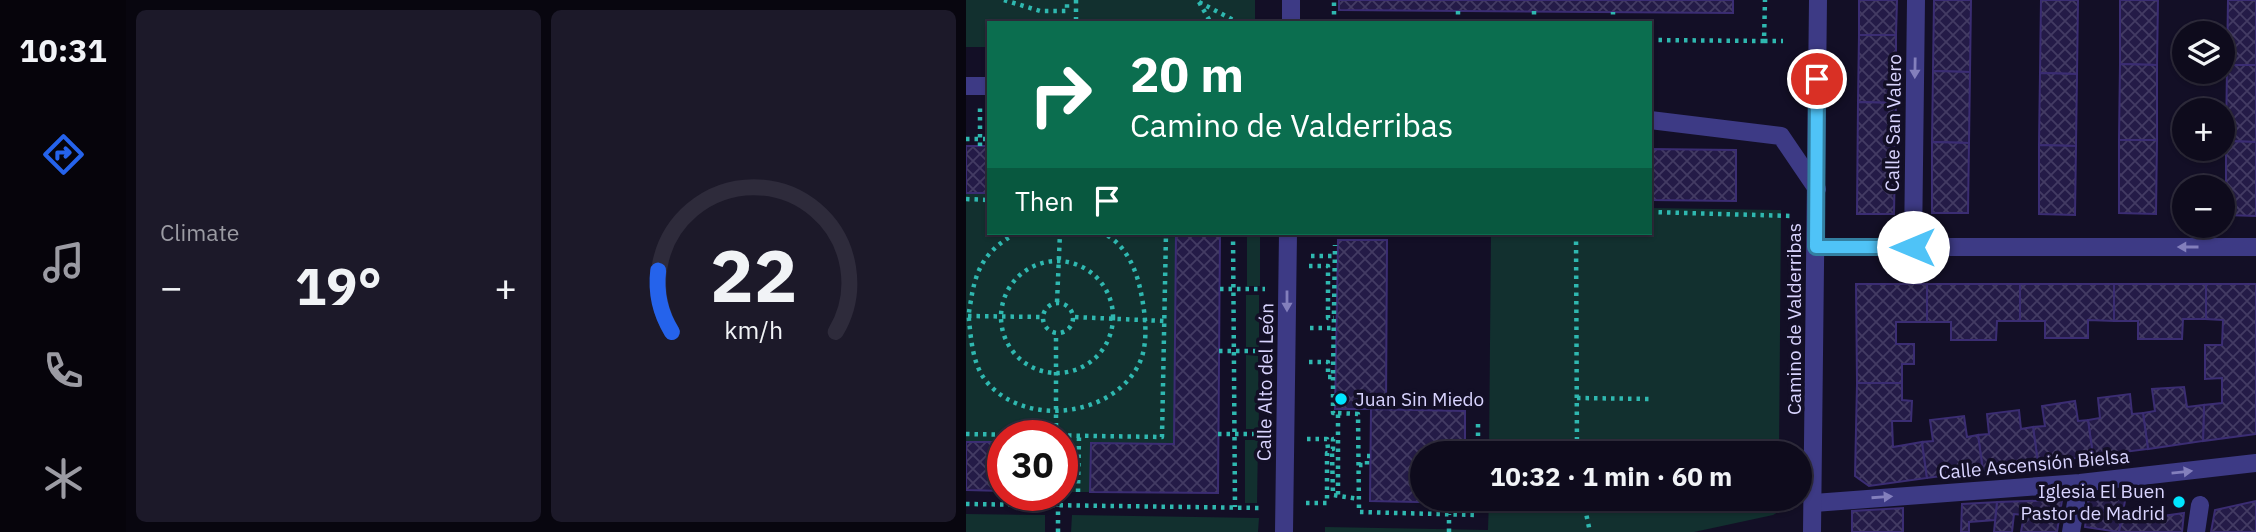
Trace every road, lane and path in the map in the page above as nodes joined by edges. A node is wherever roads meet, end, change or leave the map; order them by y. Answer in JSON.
{"nodes":[{"id":1,"x":1004,"y":0,"type":"edge"},
{"id":2,"x":1067,"y":0,"type":"edge"},
{"id":3,"x":1076,"y":0,"type":"edge"},
{"id":4,"x":1291,"y":0,"type":"edge"},
{"id":5,"x":1334,"y":0,"type":"edge"},
{"id":6,"x":1765,"y":0,"type":"edge"},
{"id":7,"x":1818,"y":0,"type":"edge"},
{"id":8,"x":1916,"y":0,"type":"edge"},
{"id":9,"x":1198,"y":1,"type":"edge"},
{"id":10,"x":1458,"y":11,"type":"dead end"},
{"id":11,"x":1534,"y":11,"type":"dead end"},
{"id":12,"x":1614,"y":12,"type":"dead end"},
{"id":13,"x":1076,"y":21,"type":"edge"},
{"id":14,"x":1210,"y":21,"type":"edge"},
{"id":15,"x":1235,"y":21,"type":"edge"},
{"id":16,"x":1291,"y":21,"type":"edge"},
{"id":17,"x":1334,"y":21,"type":"edge"},
{"id":18,"x":1458,"y":21,"type":"edge"},
{"id":19,"x":1534,"y":21,"type":"edge"},
{"id":20,"x":1613,"y":21,"type":"edge"},
{"id":21,"x":1652,"y":40,"type":"edge"},
{"id":22,"x":1764,"y":41,"type":"junction"},
{"id":23,"x":1783,"y":41,"type":"dead end"},
{"id":24,"x":978,"y":86,"type":"edge"},
{"id":25,"x":1652,"y":120,"type":"edge"},
{"id":26,"x":966,"y":139,"type":"edge"},
{"id":27,"x":980,"y":139,"type":"junction"},
{"id":28,"x":987,"y":139,"type":"edge"},
{"id":29,"x":980,"y":146,"type":"dead end"},
{"id":30,"x":1817,"y":189,"type":"junction"},
{"id":31,"x":966,"y":199,"type":"edge"},
{"id":32,"x":987,"y":200,"type":"edge"},
{"id":33,"x":1652,"y":212,"type":"edge"},
{"id":34,"x":1816,"y":216,"type":"junction"},
{"id":35,"x":1014,"y":235,"type":"edge"},
{"id":36,"x":1060,"y":235,"type":"edge"},
{"id":37,"x":1107,"y":235,"type":"edge"},
{"id":38,"x":1166,"y":235,"type":"edge"},
{"id":39,"x":1233,"y":235,"type":"edge"},
{"id":40,"x":1288,"y":235,"type":"edge"},
{"id":41,"x":1576,"y":235,"type":"edge"},
{"id":42,"x":1335,"y":245,"type":"dead end"},
{"id":43,"x":1816,"y":247,"type":"junction"},
{"id":44,"x":1913,"y":247,"type":"junction"},
{"id":45,"x":2256,"y":247,"type":"edge"},
{"id":46,"x":1059,"y":261,"type":"junction"},
{"id":47,"x":1287,"y":266,"type":"junction"},
{"id":48,"x":1220,"y":289,"type":"dead end"},
{"id":49,"x":1234,"y":289,"type":"junction"},
{"id":50,"x":1057,"y":302,"type":"junction"},
{"id":51,"x":967,"y":316,"type":"edge"},
{"id":52,"x":1001,"y":317,"type":"junction"},
{"id":53,"x":1041,"y":317,"type":"junction"},
{"id":54,"x":1075,"y":317,"type":"junction"},
{"id":55,"x":1115,"y":318,"type":"junction"},
{"id":56,"x":1334,"y":318,"type":"junction"},
{"id":57,"x":1147,"y":320,"type":"junction"},
{"id":58,"x":1164,"y":321,"type":"junction"},
{"id":59,"x":1056,"y":335,"type":"junction"},
{"id":60,"x":1219,"y":351,"type":"dead end"},
{"id":61,"x":1234,"y":351,"type":"junction"},
{"id":62,"x":1056,"y":373,"type":"junction"},
{"id":63,"x":1577,"y":398,"type":"junction"},
{"id":64,"x":1653,"y":399,"type":"dead end"},
{"id":65,"x":1056,"y":413,"type":"junction"},
{"id":66,"x":1338,"y":413,"type":"junction"},
{"id":67,"x":1056,"y":420,"type":"edge"},
{"id":68,"x":1478,"y":422,"type":"dead end"},
{"id":69,"x":966,"y":434,"type":"edge"},
{"id":70,"x":987,"y":434,"type":"edge"},
{"id":71,"x":1218,"y":434,"type":"dead end"},
{"id":72,"x":1234,"y":434,"type":"junction"},
{"id":73,"x":1079,"y":436,"type":"joint"},
{"id":74,"x":1286,"y":439,"type":"junction"},
{"id":75,"x":1338,"y":439,"type":"junction"},
{"id":76,"x":1478,"y":441,"type":"edge"},
{"id":77,"x":1577,"y":441,"type":"edge"},
{"id":78,"x":1370,"y":456,"type":"dead end"},
{"id":79,"x":2256,"y":463,"type":"edge"},
{"id":80,"x":1359,"y":466,"type":"junction"},
{"id":81,"x":1078,"y":492,"type":"dead end"},
{"id":82,"x":1338,"y":495,"type":"junction"},
{"id":83,"x":1359,"y":499,"type":"junction"},
{"id":84,"x":1284,"y":503,"type":"junction"},
{"id":85,"x":1814,"y":503,"type":"junction"},
{"id":86,"x":2076,"y":503,"type":"dead end"},
{"id":87,"x":966,"y":504,"type":"edge"},
{"id":88,"x":987,"y":504,"type":"edge"},
{"id":89,"x":2200,"y":505,"type":"dead end"},
{"id":90,"x":1078,"y":506,"type":"edge"},
{"id":91,"x":1058,"y":511,"type":"edge"},
{"id":92,"x":1477,"y":511,"type":"edge"},
{"id":93,"x":1586,"y":511,"type":"edge"},
{"id":94,"x":1449,"y":514,"type":"junction"},
{"id":95,"x":1058,"y":532,"type":"edge"},
{"id":96,"x":1284,"y":532,"type":"edge"},
{"id":97,"x":1449,"y":532,"type":"edge"},
{"id":98,"x":1590,"y":532,"type":"edge"},
{"id":99,"x":1812,"y":532,"type":"edge"},
{"id":100,"x":2071,"y":532,"type":"edge"},
{"id":101,"x":2196,"y":532,"type":"edge"}],
"edges":[{"from":1,"to":2,"type":"path"},
{"from":3,"to":13,"type":"path"},
{"from":4,"to":16,"type":"street"},
{"from":5,"to":17,"type":"path"},
{"from":6,"to":22,"type":"path"},
{"from":7,"to":30,"type":"street","name":"Camino de Valderribas"},
{"from":8,"to":44,"type":"street","name":"Calle San Valero","one_way":true},
{"from":9,"to":14,"type":"path"},
{"from":9,"to":15,"type":"path"},
{"from":10,"to":18,"type":"path"},
{"from":11,"to":19,"type":"path"},
{"from":12,"to":20,"type":"path"},
{"from":21,"to":22,"type":"path"},
{"from":22,"to":23,"type":"path"},
{"from":24,"to":27,"type":"path"},
{"from":25,"to":30,"type":"street"},
{"from":26,"to":27,"type":"path"},
{"from":27,"to":28,"type":"path"},
{"from":27,"to":29,"type":"path"},
{"from":30,"to":34,"type":"street","name":"Camino de Valderribas"},
{"from":31,"to":32,"type":"path"},
{"from":33,"to":34,"type":"path"},
{"from":34,"to":43,"type":"street","name":"Camino de Valderribas"},
{"from":35,"to":51,"type":"path"},
{"from":36,"to":46,"type":"path"},
{"from":37,"to":57,"type":"path"},
{"from":38,"to":58,"type":"path"},
{"from":39,"to":49,"type":"path"},
{"from":40,"to":47,"type":"street","name":"Calle Alto del León"},
{"from":41,"to":63,"type":"path"},
{"from":42,"to":56,"type":"path"},
{"from":43,"to":44,"type":"street"},
{"from":43,"to":85,"type":"street","name":"Camino de Valderribas"},
{"from":45,"to":44,"type":"street","one_way":true},
{"from":46,"to":50,"type":"path"},
{"from":46,"to":52,"type":"path"},
{"from":46,"to":55,"type":"path"},
{"from":47,"to":56,"type":"path"},
{"from":47,"to":74,"type":"street","name":"Calle Alto del León","one_way":true},
{"from":48,"to":49,"type":"path"},
{"from":49,"to":61,"type":"path"},
{"from":50,"to":53,"type":"path"},
{"from":50,"to":54,"type":"path"},
{"from":51,"to":52,"type":"path"},
{"from":51,"to":65,"type":"path"},
{"from":52,"to":53,"type":"path"},
{"from":52,"to":62,"type":"path"},
{"from":53,"to":59,"type":"path"},
{"from":54,"to":55,"type":"path"},
{"from":54,"to":59,"type":"path"},
{"from":55,"to":57,"type":"path"},
{"from":55,"to":62,"type":"path"},
{"from":56,"to":66,"type":"path"},
{"from":57,"to":58,"type":"path"},
{"from":57,"to":65,"type":"path"},
{"from":58,"to":73,"type":"path"},
{"from":59,"to":62,"type":"path"},
{"from":60,"to":61,"type":"path"},
{"from":61,"to":72,"type":"path"},
{"from":62,"to":65,"type":"path"},
{"from":63,"to":64,"type":"path"},
{"from":63,"to":77,"type":"path"},
{"from":65,"to":67,"type":"path"},
{"from":66,"to":75,"type":"path"},
{"from":66,"to":80,"type":"path"},
{"from":68,"to":76,"type":"path"},
{"from":69,"to":70,"type":"path"},
{"from":71,"to":72,"type":"path"},
{"from":72,"to":90,"type":"path"},
{"from":73,"to":81,"type":"path"},
{"from":74,"to":75,"type":"path"},
{"from":74,"to":84,"type":"street","name":"Calle Alto del León"},
{"from":75,"to":82,"type":"path"},
{"from":78,"to":80,"type":"path"},
{"from":85,"to":79,"type":"street","name":"Calle Ascensión Bielsa","one_way":true},
{"from":80,"to":83,"type":"path"},
{"from":82,"to":83,"type":"path"},
{"from":82,"to":84,"type":"path"},
{"from":83,"to":94,"type":"path"},
{"from":84,"to":96,"type":"street","name":"Calle Alto del León"},
{"from":85,"to":99,"type":"street","name":"Camino de Valderribas"},
{"from":86,"to":100,"type":"street"},
{"from":87,"to":88,"type":"path"},
{"from":89,"to":101,"type":"street"},
{"from":91,"to":95,"type":"path"},
{"from":92,"to":94,"type":"path"},
{"from":93,"to":98,"type":"path"},
{"from":94,"to":97,"type":"path"}]}
